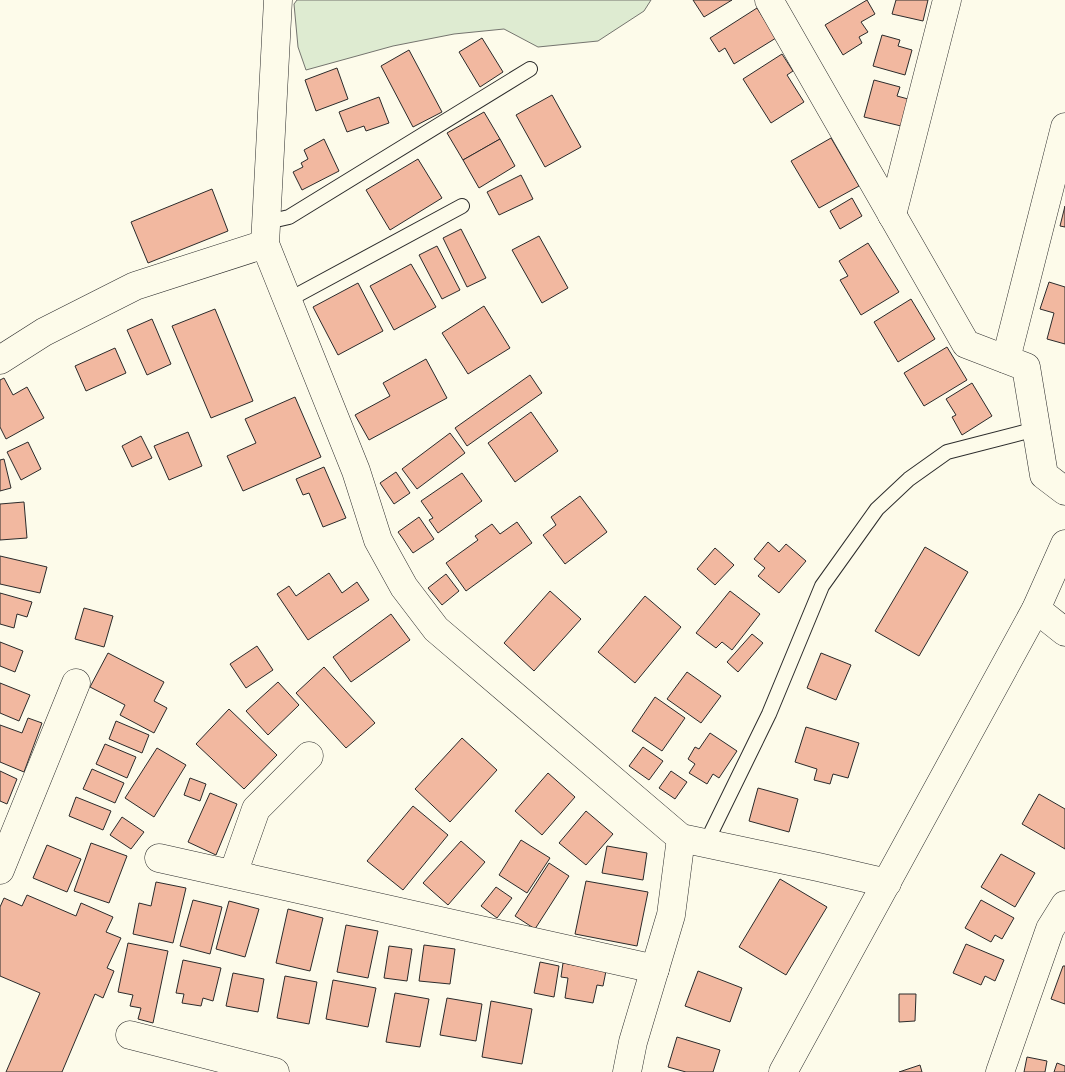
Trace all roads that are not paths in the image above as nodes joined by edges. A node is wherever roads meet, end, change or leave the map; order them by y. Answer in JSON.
{"nodes":[{"id":1,"x":278,"y":0,"type":"edge"},
{"id":2,"x":769,"y":0,"type":"edge"},
{"id":3,"x":947,"y":0,"type":"edge"},
{"id":4,"x":530,"y":70,"type":"dead end"},
{"id":5,"x":1065,"y":127,"type":"edge"},
{"id":6,"x":462,"y":206,"type":"dead end"},
{"id":7,"x":892,"y":215,"type":"junction"},
{"id":8,"x":266,"y":233,"type":"junction"},
{"id":9,"x":288,"y":300,"type":"junction"},
{"id":10,"x":1006,"y":359,"type":"junction"},
{"id":11,"x":0,"y":360,"type":"edge"},
{"id":12,"x":1036,"y":429,"type":"junction"},
{"id":13,"x":1065,"y":491,"type":"edge"},
{"id":14,"x":1065,"y":544,"type":"edge"},
{"id":15,"x":1036,"y":610,"type":"junction"},
{"id":16,"x":1065,"y":632,"type":"edge"},
{"id":17,"x":76,"y":683,"type":"dead end"},
{"id":18,"x":309,"y":756,"type":"dead end"},
{"id":19,"x":694,"y":840,"type":"junction"},
{"id":20,"x":158,"y":858,"type":"dead end"},
{"id":21,"x":0,"y":870,"type":"edge"},
{"id":22,"x":233,"y":874,"type":"junction"},
{"id":23,"x":886,"y":883,"type":"junction"},
{"id":24,"x":1065,"y":905,"type":"edge"},
{"id":25,"x":655,"y":969,"type":"junction"},
{"id":26,"x":130,"y":1035,"type":"dead end"},
{"id":27,"x":275,"y":1072,"type":"edge"},
{"id":28,"x":627,"y":1072,"type":"edge"},
{"id":29,"x":783,"y":1072,"type":"edge"},
{"id":30,"x":1000,"y":1072,"type":"edge"}],
"edges":[{"from":1,"to":8,"type":"street"},
{"from":2,"to":7,"type":"street"},
{"from":3,"to":7,"type":"street"},
{"from":4,"to":8,"type":"lane"},
{"from":5,"to":10,"type":"street"},
{"from":6,"to":9,"type":"lane"},
{"from":7,"to":10,"type":"street"},
{"from":8,"to":9,"type":"street"},
{"from":8,"to":11,"type":"street"},
{"from":9,"to":19,"type":"street"},
{"from":10,"to":12,"type":"street"},
{"from":12,"to":13,"type":"street"},
{"from":12,"to":19,"type":"lane"},
{"from":14,"to":15,"type":"street"},
{"from":15,"to":16,"type":"street"},
{"from":15,"to":23,"type":"street"},
{"from":17,"to":21,"type":"street"},
{"from":18,"to":22,"type":"street"},
{"from":19,"to":23,"type":"street"},
{"from":19,"to":25,"type":"street"},
{"from":20,"to":22,"type":"street"},
{"from":22,"to":25,"type":"street"},
{"from":23,"to":29,"type":"street"},
{"from":24,"to":30,"type":"street"},
{"from":25,"to":28,"type":"street"},
{"from":26,"to":27,"type":"street"}]}
